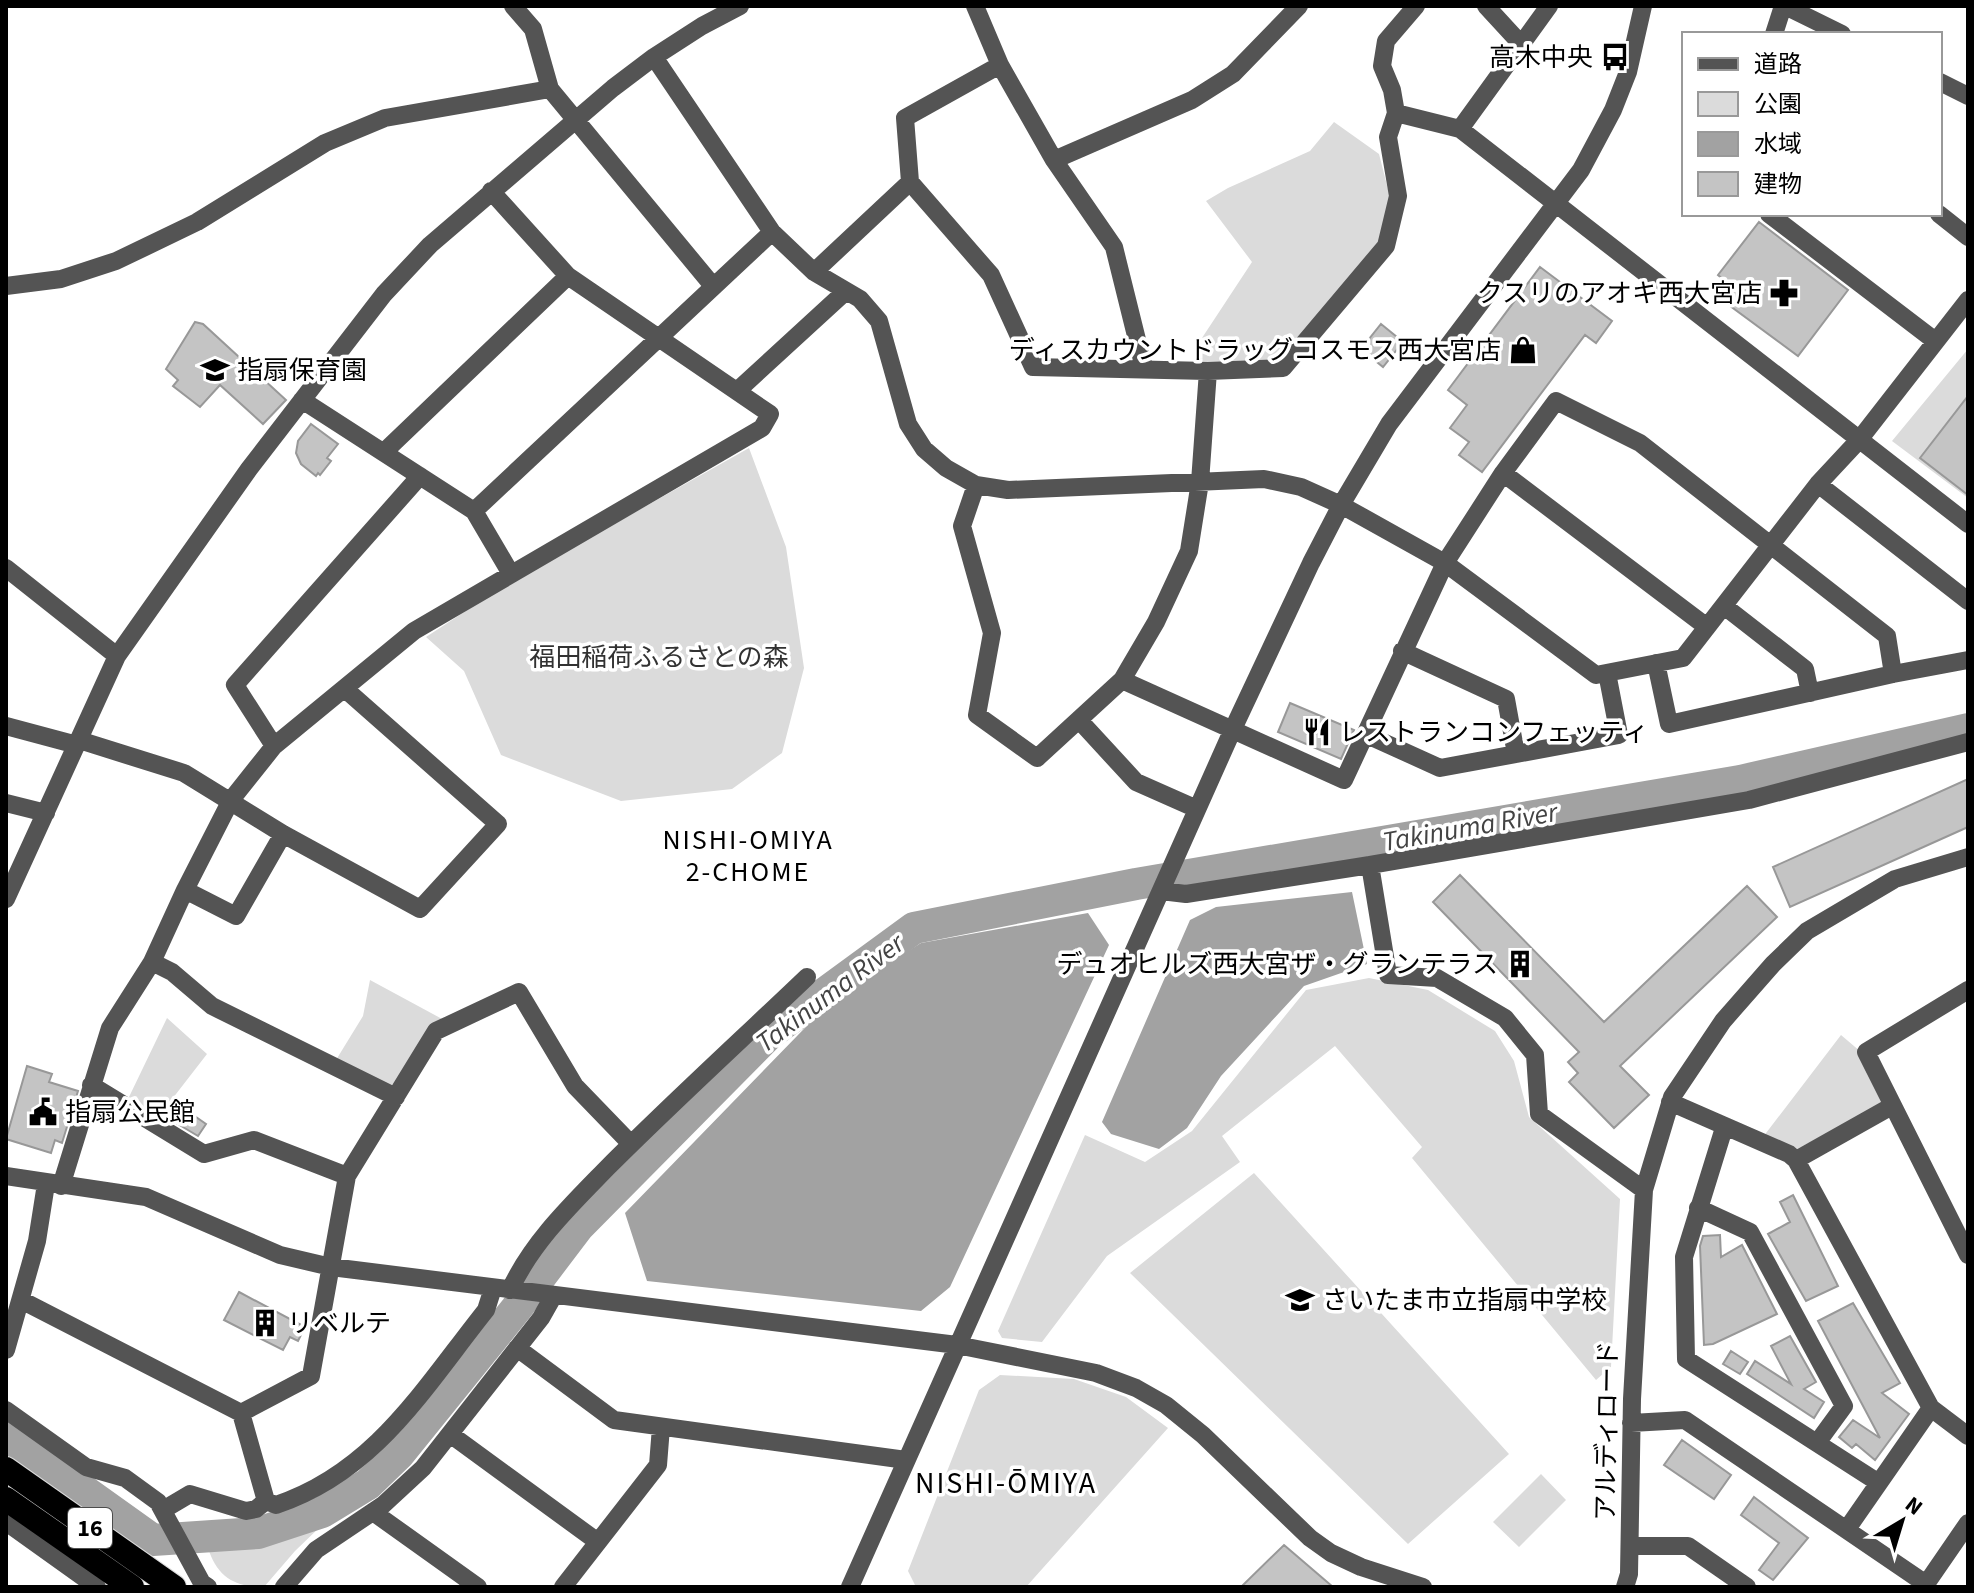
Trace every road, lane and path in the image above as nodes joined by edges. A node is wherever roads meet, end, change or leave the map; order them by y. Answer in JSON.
{"nodes":[{"id":1,"x":513,"y":6,"type":"edge"},
{"id":2,"x":740,"y":6,"type":"edge"},
{"id":3,"x":975,"y":6,"type":"edge"},
{"id":4,"x":1299,"y":6,"type":"edge"},
{"id":5,"x":1416,"y":6,"type":"edge"},
{"id":6,"x":1486,"y":6,"type":"edge"},
{"id":7,"x":1549,"y":6,"type":"edge"},
{"id":8,"x":1643,"y":6,"type":"edge"},
{"id":9,"x":1784,"y":6,"type":"edge"},
{"id":10,"x":1775,"y":32,"type":"edge"},
{"id":11,"x":1838,"y":32,"type":"edge"},
{"id":12,"x":1521,"y":44,"type":"junction"},
{"id":13,"x":654,"y":57,"type":"junction"},
{"id":14,"x":1000,"y":65,"type":"junction"},
{"id":15,"x":1942,"y":83,"type":"edge"},
{"id":16,"x":550,"y":89,"type":"junction"},
{"id":17,"x":1968,"y":96,"type":"edge"},
{"id":18,"x":1396,"y":113,"type":"junction"},
{"id":19,"x":576,"y":118,"type":"junction"},
{"id":20,"x":1460,"y":129,"type":"junction"},
{"id":21,"x":1054,"y":160,"type":"junction"},
{"id":22,"x":910,"y":182,"type":"junction"},
{"id":23,"x":491,"y":191,"type":"junction"},
{"id":24,"x":1557,"y":203,"type":"junction"},
{"id":25,"x":1772,"y":216,"type":"edge"},
{"id":26,"x":1942,"y":216,"type":"edge"},
{"id":27,"x":772,"y":232,"type":"junction"},
{"id":28,"x":1968,"y":237,"type":"edge"},
{"id":29,"x":814,"y":272,"type":"junction"},
{"id":30,"x":568,"y":276,"type":"junction"},
{"id":31,"x":6,"y":286,"type":"edge"},
{"id":32,"x":713,"y":286,"type":"junction"},
{"id":33,"x":846,"y":291,"type":"junction"},
{"id":34,"x":1968,"y":300,"type":"edge"},
{"id":35,"x":657,"y":337,"type":"junction"},
{"id":36,"x":1934,"y":340,"type":"junction"},
{"id":37,"x":1144,"y":368,"type":"junction"},
{"id":38,"x":1208,"y":371,"type":"junction"},
{"id":39,"x":737,"y":391,"type":"junction"},
{"id":40,"x":302,"y":400,"type":"junction"},
{"id":41,"x":1859,"y":440,"type":"junction"},
{"id":42,"x":384,"y":452,"type":"junction"},
{"id":43,"x":1503,"y":473,"type":"junction"},
{"id":44,"x":420,"y":476,"type":"junction"},
{"id":45,"x":1200,"y":482,"type":"junction"},
{"id":46,"x":1818,"y":484,"type":"junction"},
{"id":47,"x":976,"y":485,"type":"junction"},
{"id":48,"x":1341,"y":505,"type":"junction"},
{"id":49,"x":474,"y":511,"type":"junction"},
{"id":50,"x":1968,"y":524,"type":"edge"},
{"id":51,"x":1771,"y":544,"type":"junction"},
{"id":52,"x":1445,"y":563,"type":"junction"},
{"id":53,"x":6,"y":568,"type":"edge"},
{"id":54,"x":511,"y":574,"type":"junction"},
{"id":55,"x":1968,"y":601,"type":"edge"},
{"id":56,"x":1724,"y":606,"type":"junction"},
{"id":57,"x":1707,"y":627,"type":"junction"},
{"id":58,"x":1402,"y":651,"type":"junction"},
{"id":59,"x":117,"y":656,"type":"junction"},
{"id":60,"x":1968,"y":660,"type":"edge"},
{"id":61,"x":1656,"y":663,"type":"junction"},
{"id":62,"x":1607,"y":673,"type":"junction"},
{"id":63,"x":1893,"y":674,"type":"junction"},
{"id":64,"x":1122,"y":680,"type":"junction"},
{"id":65,"x":345,"y":689,"type":"junction"},
{"id":66,"x":1810,"y":693,"type":"junction"},
{"id":67,"x":1079,"y":720,"type":"junction"},
{"id":68,"x":6,"y":726,"type":"edge"},
{"id":69,"x":1233,"y":729,"type":"junction"},
{"id":70,"x":1365,"y":734,"type":"junction"},
{"id":71,"x":78,"y":742,"type":"junction"},
{"id":72,"x":1968,"y":742,"type":"edge"},
{"id":73,"x":274,"y":746,"type":"junction"},
{"id":74,"x":1516,"y":754,"type":"junction"},
{"id":75,"x":231,"y":800,"type":"junction"},
{"id":76,"x":6,"y":803,"type":"edge"},
{"id":77,"x":1197,"y":809,"type":"junction"},
{"id":78,"x":46,"y":813,"type":"junction"},
{"id":79,"x":283,"y":834,"type":"junction"},
{"id":80,"x":1968,"y":857,"type":"edge"},
{"id":81,"x":1370,"y":865,"type":"junction"},
{"id":82,"x":1164,"y":882,"type":"junction"},
{"id":83,"x":185,"y":890,"type":"junction"},
{"id":84,"x":7,"y":896,"type":"edge"},
{"id":85,"x":152,"y":962,"type":"junction"},
{"id":86,"x":807,"y":977,"type":"dead end"},
{"id":87,"x":1968,"y":990,"type":"edge"},
{"id":88,"x":91,"y":1085,"type":"junction"},
{"id":89,"x":396,"y":1097,"type":"junction"},
{"id":90,"x":1670,"y":1102,"type":"junction"},
{"id":91,"x":1892,"y":1106,"type":"junction"},
{"id":92,"x":1724,"y":1128,"type":"junction"},
{"id":93,"x":631,"y":1144,"type":"junction"},
{"id":94,"x":1796,"y":1160,"type":"junction"},
{"id":95,"x":6,"y":1176,"type":"edge"},
{"id":96,"x":347,"y":1176,"type":"junction"},
{"id":97,"x":54,"y":1185,"type":"junction"},
{"id":98,"x":1644,"y":1190,"type":"junction"},
{"id":99,"x":1698,"y":1208,"type":"junction"},
{"id":100,"x":1968,"y":1255,"type":"edge"},
{"id":101,"x":331,"y":1267,"type":"junction"},
{"id":102,"x":507,"y":1289,"type":"junction"},
{"id":103,"x":550,"y":1295,"type":"junction"},
{"id":104,"x":21,"y":1300,"type":"junction"},
{"id":105,"x":10,"y":1325,"type":"edge"},
{"id":106,"x":957,"y":1345,"type":"junction"},
{"id":107,"x":517,"y":1348,"type":"junction"},
{"id":108,"x":6,"y":1350,"type":"edge"},
{"id":109,"x":1931,"y":1408,"type":"junction"},
{"id":110,"x":6,"y":1410,"type":"edge"},
{"id":111,"x":241,"y":1413,"type":"junction"},
{"id":112,"x":1631,"y":1423,"type":"junction"},
{"id":113,"x":661,"y":1427,"type":"junction"},
{"id":114,"x":450,"y":1434,"type":"junction"},
{"id":115,"x":1968,"y":1436,"type":"edge"},
{"id":116,"x":1817,"y":1443,"type":"junction"},
{"id":117,"x":906,"y":1460,"type":"junction"},
{"id":118,"x":6,"y":1469,"type":"edge"},
{"id":119,"x":1879,"y":1483,"type":"junction"},
{"id":120,"x":6,"y":1499,"type":"edge"},
{"id":121,"x":266,"y":1501,"type":"junction"},
{"id":122,"x":163,"y":1510,"type":"junction"},
{"id":123,"x":373,"y":1512,"type":"junction"},
{"id":124,"x":6,"y":1522,"type":"edge"},
{"id":125,"x":1968,"y":1523,"type":"edge"},
{"id":126,"x":1847,"y":1529,"type":"junction"},
{"id":127,"x":598,"y":1542,"type":"junction"},
{"id":128,"x":1631,"y":1546,"type":"junction"},
{"id":129,"x":1925,"y":1586,"type":"edge"},
{"id":130,"x":97,"y":1587,"type":"edge"},
{"id":131,"x":132,"y":1587,"type":"edge"},
{"id":132,"x":174,"y":1587,"type":"edge"},
{"id":133,"x":208,"y":1587,"type":"edge"},
{"id":134,"x":284,"y":1587,"type":"edge"},
{"id":135,"x":478,"y":1587,"type":"edge"},
{"id":136,"x":563,"y":1587,"type":"edge"},
{"id":137,"x":850,"y":1587,"type":"edge"},
{"id":138,"x":1423,"y":1587,"type":"edge"},
{"id":139,"x":1625,"y":1587,"type":"edge"},
{"id":140,"x":1747,"y":1587,"type":"edge"}],
"edges":[{"from":1,"to":16,"type":"street"},
{"from":2,"to":13,"type":"street"},
{"from":3,"to":14,"type":"street"},
{"from":4,"to":21,"type":"street"},
{"from":5,"to":18,"type":"street"},
{"from":6,"to":12,"type":"street"},
{"from":7,"to":12,"type":"street"},
{"from":8,"to":24,"type":"street"},
{"from":9,"to":10,"type":"street"},
{"from":9,"to":11,"type":"street"},
{"from":12,"to":20,"type":"street"},
{"from":13,"to":19,"type":"street"},
{"from":13,"to":27,"type":"street"},
{"from":14,"to":21,"type":"street"},
{"from":14,"to":22,"type":"street"},
{"from":15,"to":17,"type":"street"},
{"from":16,"to":19,"type":"street"},
{"from":16,"to":31,"type":"street"},
{"from":18,"to":20,"type":"street"},
{"from":18,"to":38,"type":"street"},
{"from":19,"to":23,"type":"street"},
{"from":19,"to":32,"type":"street"},
{"from":20,"to":24,"type":"street"},
{"from":21,"to":37,"type":"street"},
{"from":22,"to":29,"type":"street"},
{"from":22,"to":37,"type":"street"},
{"from":23,"to":30,"type":"street"},
{"from":23,"to":40,"type":"street"},
{"from":24,"to":41,"type":"street"},
{"from":24,"to":48,"type":"street"},
{"from":25,"to":36,"type":"street"},
{"from":26,"to":28,"type":"street"},
{"from":27,"to":29,"type":"street"},
{"from":27,"to":32,"type":"street"},
{"from":29,"to":33,"type":"street"},
{"from":30,"to":35,"type":"street"},
{"from":30,"to":42,"type":"street"},
{"from":32,"to":35,"type":"street"},
{"from":33,"to":39,"type":"street"},
{"from":33,"to":47,"type":"street"},
{"from":34,"to":36,"type":"street"},
{"from":35,"to":39,"type":"street"},
{"from":35,"to":49,"type":"street"},
{"from":36,"to":41,"type":"street"},
{"from":37,"to":38,"type":"street"},
{"from":38,"to":45,"type":"street"},
{"from":39,"to":54,"type":"street"},
{"from":40,"to":42,"type":"street"},
{"from":40,"to":59,"type":"street"},
{"from":41,"to":46,"type":"street"},
{"from":41,"to":50,"type":"street"},
{"from":42,"to":44,"type":"street"},
{"from":43,"to":51,"type":"street"},
{"from":43,"to":52,"type":"street"},
{"from":43,"to":57,"type":"street"},
{"from":44,"to":49,"type":"street"},
{"from":44,"to":73,"type":"street"},
{"from":45,"to":47,"type":"street"},
{"from":45,"to":48,"type":"street"},
{"from":45,"to":64,"type":"street"},
{"from":46,"to":51,"type":"street"},
{"from":46,"to":55,"type":"street"},
{"from":47,"to":67,"type":"street"},
{"from":48,"to":52,"type":"street"},
{"from":48,"to":69,"type":"street"},
{"from":49,"to":54,"type":"street"},
{"from":51,"to":56,"type":"street"},
{"from":51,"to":63,"type":"street"},
{"from":52,"to":58,"type":"street"},
{"from":52,"to":62,"type":"street"},
{"from":53,"to":59,"type":"street"},
{"from":54,"to":65,"type":"street"},
{"from":56,"to":57,"type":"street"},
{"from":56,"to":66,"type":"street"},
{"from":57,"to":61,"type":"street"},
{"from":58,"to":70,"type":"street"},
{"from":58,"to":74,"type":"street"},
{"from":59,"to":71,"type":"street"},
{"from":60,"to":63,"type":"street"},
{"from":61,"to":62,"type":"street"},
{"from":61,"to":66,"type":"street"},
{"from":62,"to":74,"type":"street"},
{"from":63,"to":66,"type":"street"},
{"from":64,"to":67,"type":"street"},
{"from":64,"to":69,"type":"street"},
{"from":65,"to":73,"type":"street"},
{"from":65,"to":79,"type":"street"},
{"from":67,"to":77,"type":"street"},
{"from":68,"to":71,"type":"street"},
{"from":69,"to":70,"type":"street"},
{"from":69,"to":77,"type":"street"},
{"from":70,"to":74,"type":"street"},
{"from":71,"to":75,"type":"street"},
{"from":71,"to":78,"type":"street"},
{"from":72,"to":81,"type":"street"},
{"from":73,"to":75,"type":"street"},
{"from":75,"to":79,"type":"street"},
{"from":75,"to":83,"type":"street"},
{"from":76,"to":78,"type":"street"},
{"from":77,"to":82,"type":"street"},
{"from":78,"to":84,"type":"street"},
{"from":79,"to":83,"type":"street"},
{"from":80,"to":90,"type":"street","name":"アルディロード"},
{"from":81,"to":82,"type":"street"},
{"from":81,"to":98,"type":"street"},
{"from":82,"to":106,"type":"street"},
{"from":83,"to":85,"type":"street"},
{"from":85,"to":88,"type":"street"},
{"from":85,"to":89,"type":"street"},
{"from":86,"to":93,"type":"street"},
{"from":87,"to":91,"type":"street"},
{"from":88,"to":96,"type":"street"},
{"from":88,"to":97,"type":"street"},
{"from":89,"to":93,"type":"street"},
{"from":89,"to":96,"type":"street"},
{"from":90,"to":92,"type":"street"},
{"from":90,"to":98,"type":"street","name":"アルディロード"},
{"from":91,"to":94,"type":"street"},
{"from":91,"to":100,"type":"street"},
{"from":92,"to":94,"type":"street"},
{"from":92,"to":99,"type":"street"},
{"from":93,"to":102,"type":"street"},
{"from":94,"to":109,"type":"street"},
{"from":95,"to":97,"type":"street"},
{"from":96,"to":101,"type":"street"},
{"from":97,"to":101,"type":"street"},
{"from":97,"to":104,"type":"street"},
{"from":98,"to":112,"type":"street","name":"アルディロード"},
{"from":99,"to":116,"type":"street"},
{"from":99,"to":116,"type":"street"},
{"from":101,"to":102,"type":"street"},
{"from":101,"to":111,"type":"street"},
{"from":102,"to":103,"type":"street"},
{"from":102,"to":121,"type":"street"},
{"from":103,"to":106,"type":"street"},
{"from":103,"to":107,"type":"street"},
{"from":104,"to":105,"type":"street"},
{"from":104,"to":111,"type":"street"},
{"from":105,"to":108,"type":"street"},
{"from":106,"to":117,"type":"street"},
{"from":106,"to":138,"type":"street"},
{"from":107,"to":113,"type":"street"},
{"from":107,"to":114,"type":"street"},
{"from":109,"to":115,"type":"street"},
{"from":109,"to":119,"type":"street"},
{"from":110,"to":122,"type":"street"},
{"from":111,"to":121,"type":"street"},
{"from":112,"to":126,"type":"street"},
{"from":112,"to":128,"type":"street","name":"アルディロード"},
{"from":113,"to":117,"type":"street"},
{"from":113,"to":127,"type":"street"},
{"from":114,"to":123,"type":"street"},
{"from":114,"to":127,"type":"street"},
{"from":116,"to":119,"type":"street"},
{"from":117,"to":137,"type":"street"},
{"from":118,"to":132,"type":"highway","number":"16"},
{"from":119,"to":126,"type":"street"},
{"from":120,"to":131,"type":"highway","number":"16"},
{"from":121,"to":122,"type":"street"},
{"from":122,"to":133,"type":"street"},
{"from":123,"to":134,"type":"street"},
{"from":123,"to":135,"type":"street"},
{"from":124,"to":130,"type":"street"},
{"from":125,"to":129,"type":"street"},
{"from":126,"to":129,"type":"street"},
{"from":127,"to":136,"type":"street"},
{"from":128,"to":139,"type":"street","name":"アルディロード"},
{"from":128,"to":140,"type":"street"}]}
